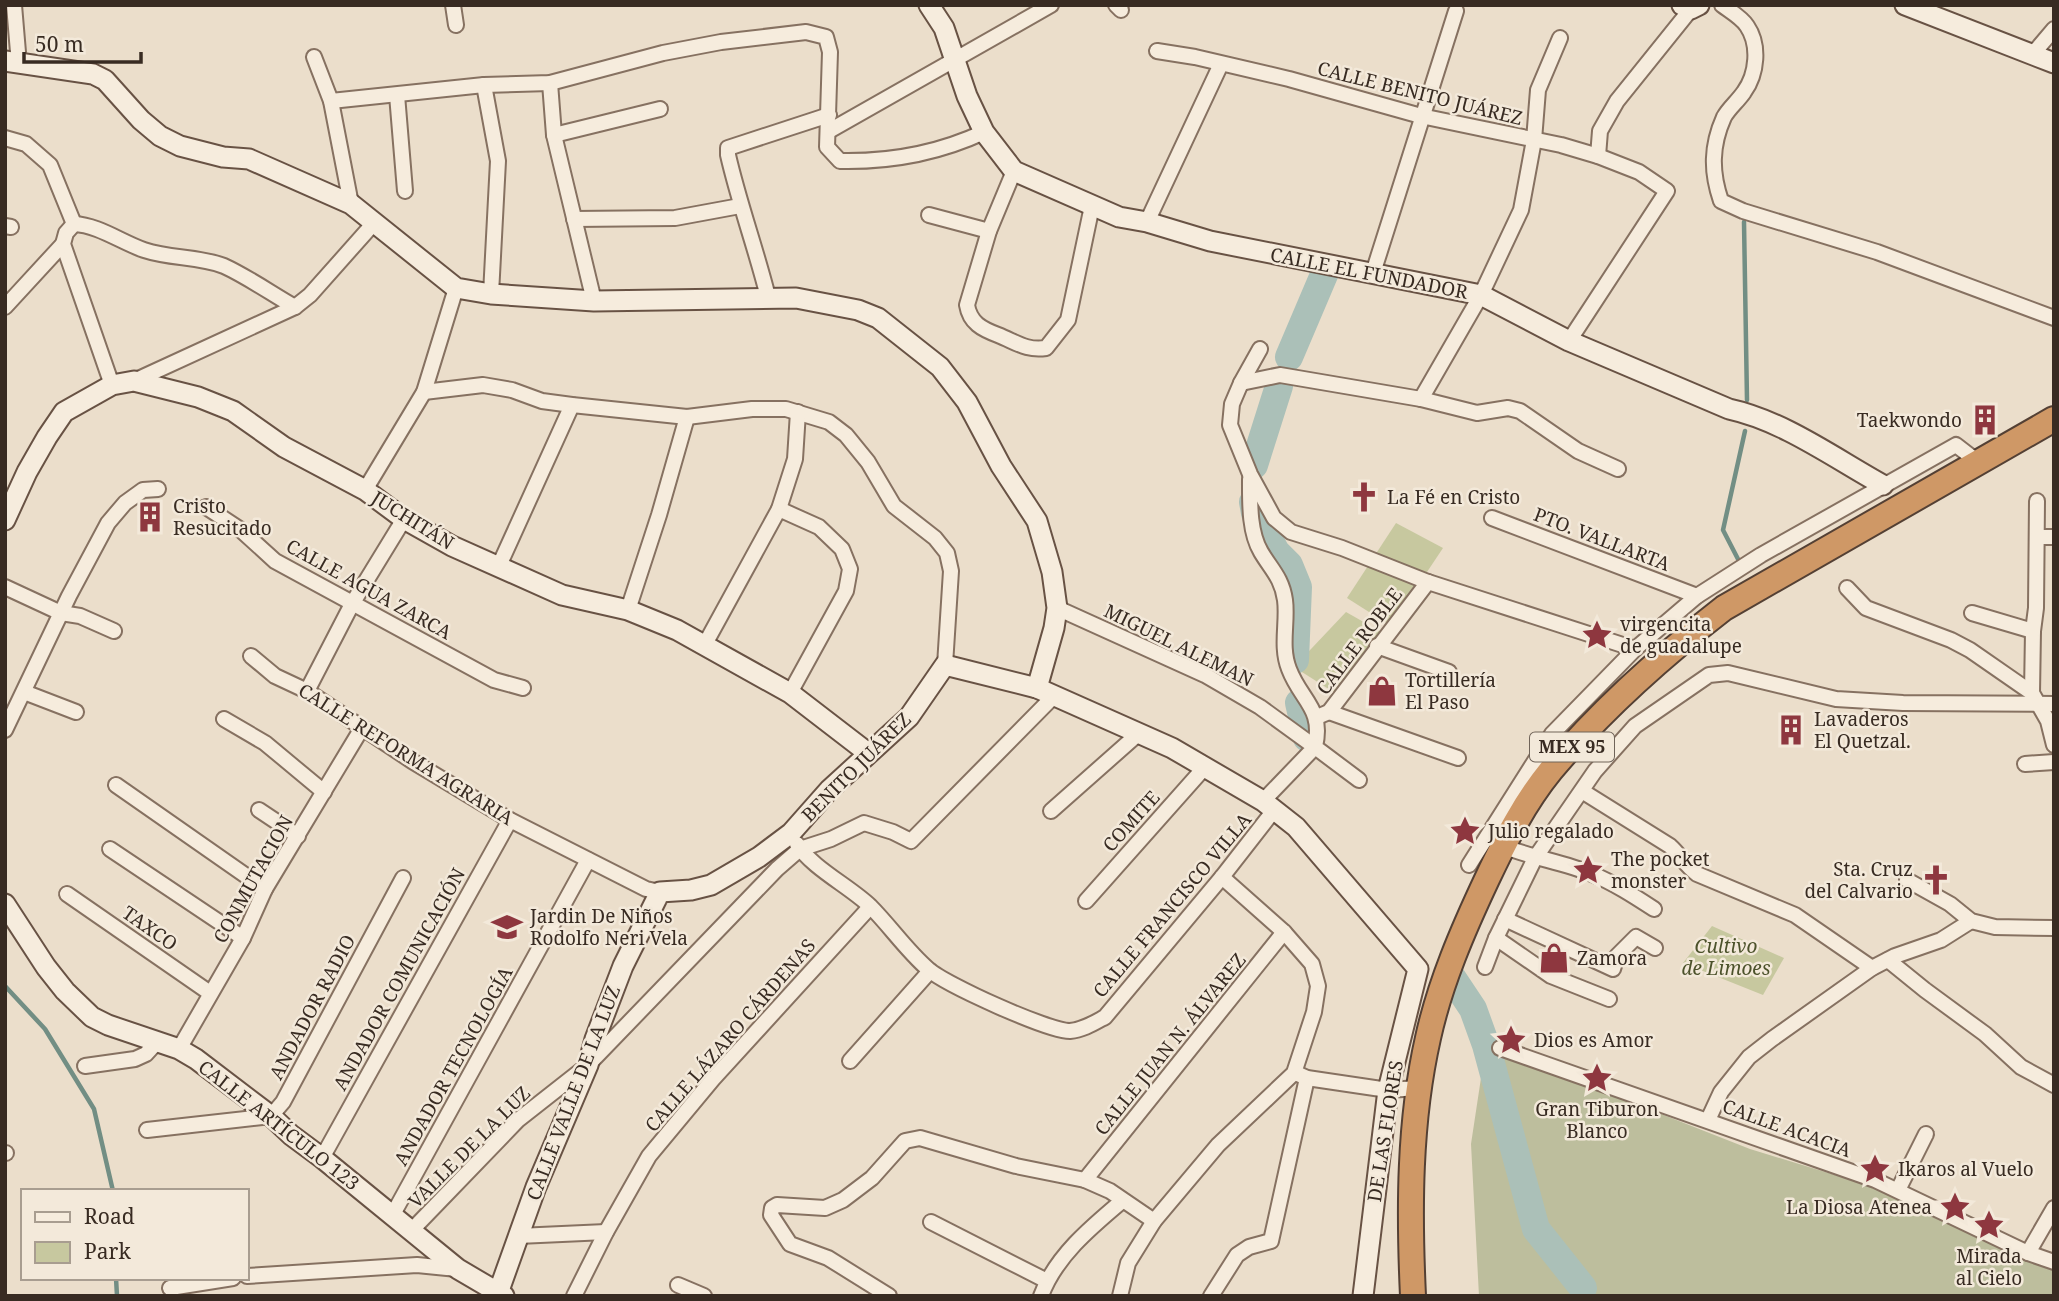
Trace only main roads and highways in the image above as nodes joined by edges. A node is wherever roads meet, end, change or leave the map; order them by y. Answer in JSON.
{"nodes":[{"id":1,"x":2054,"y":419,"type":"edge"},
{"id":2,"x":1413,"y":1296,"type":"edge"}],
"edges":[{"from":1,"to":2,"type":"highway","number":"MEX 95"}]}
